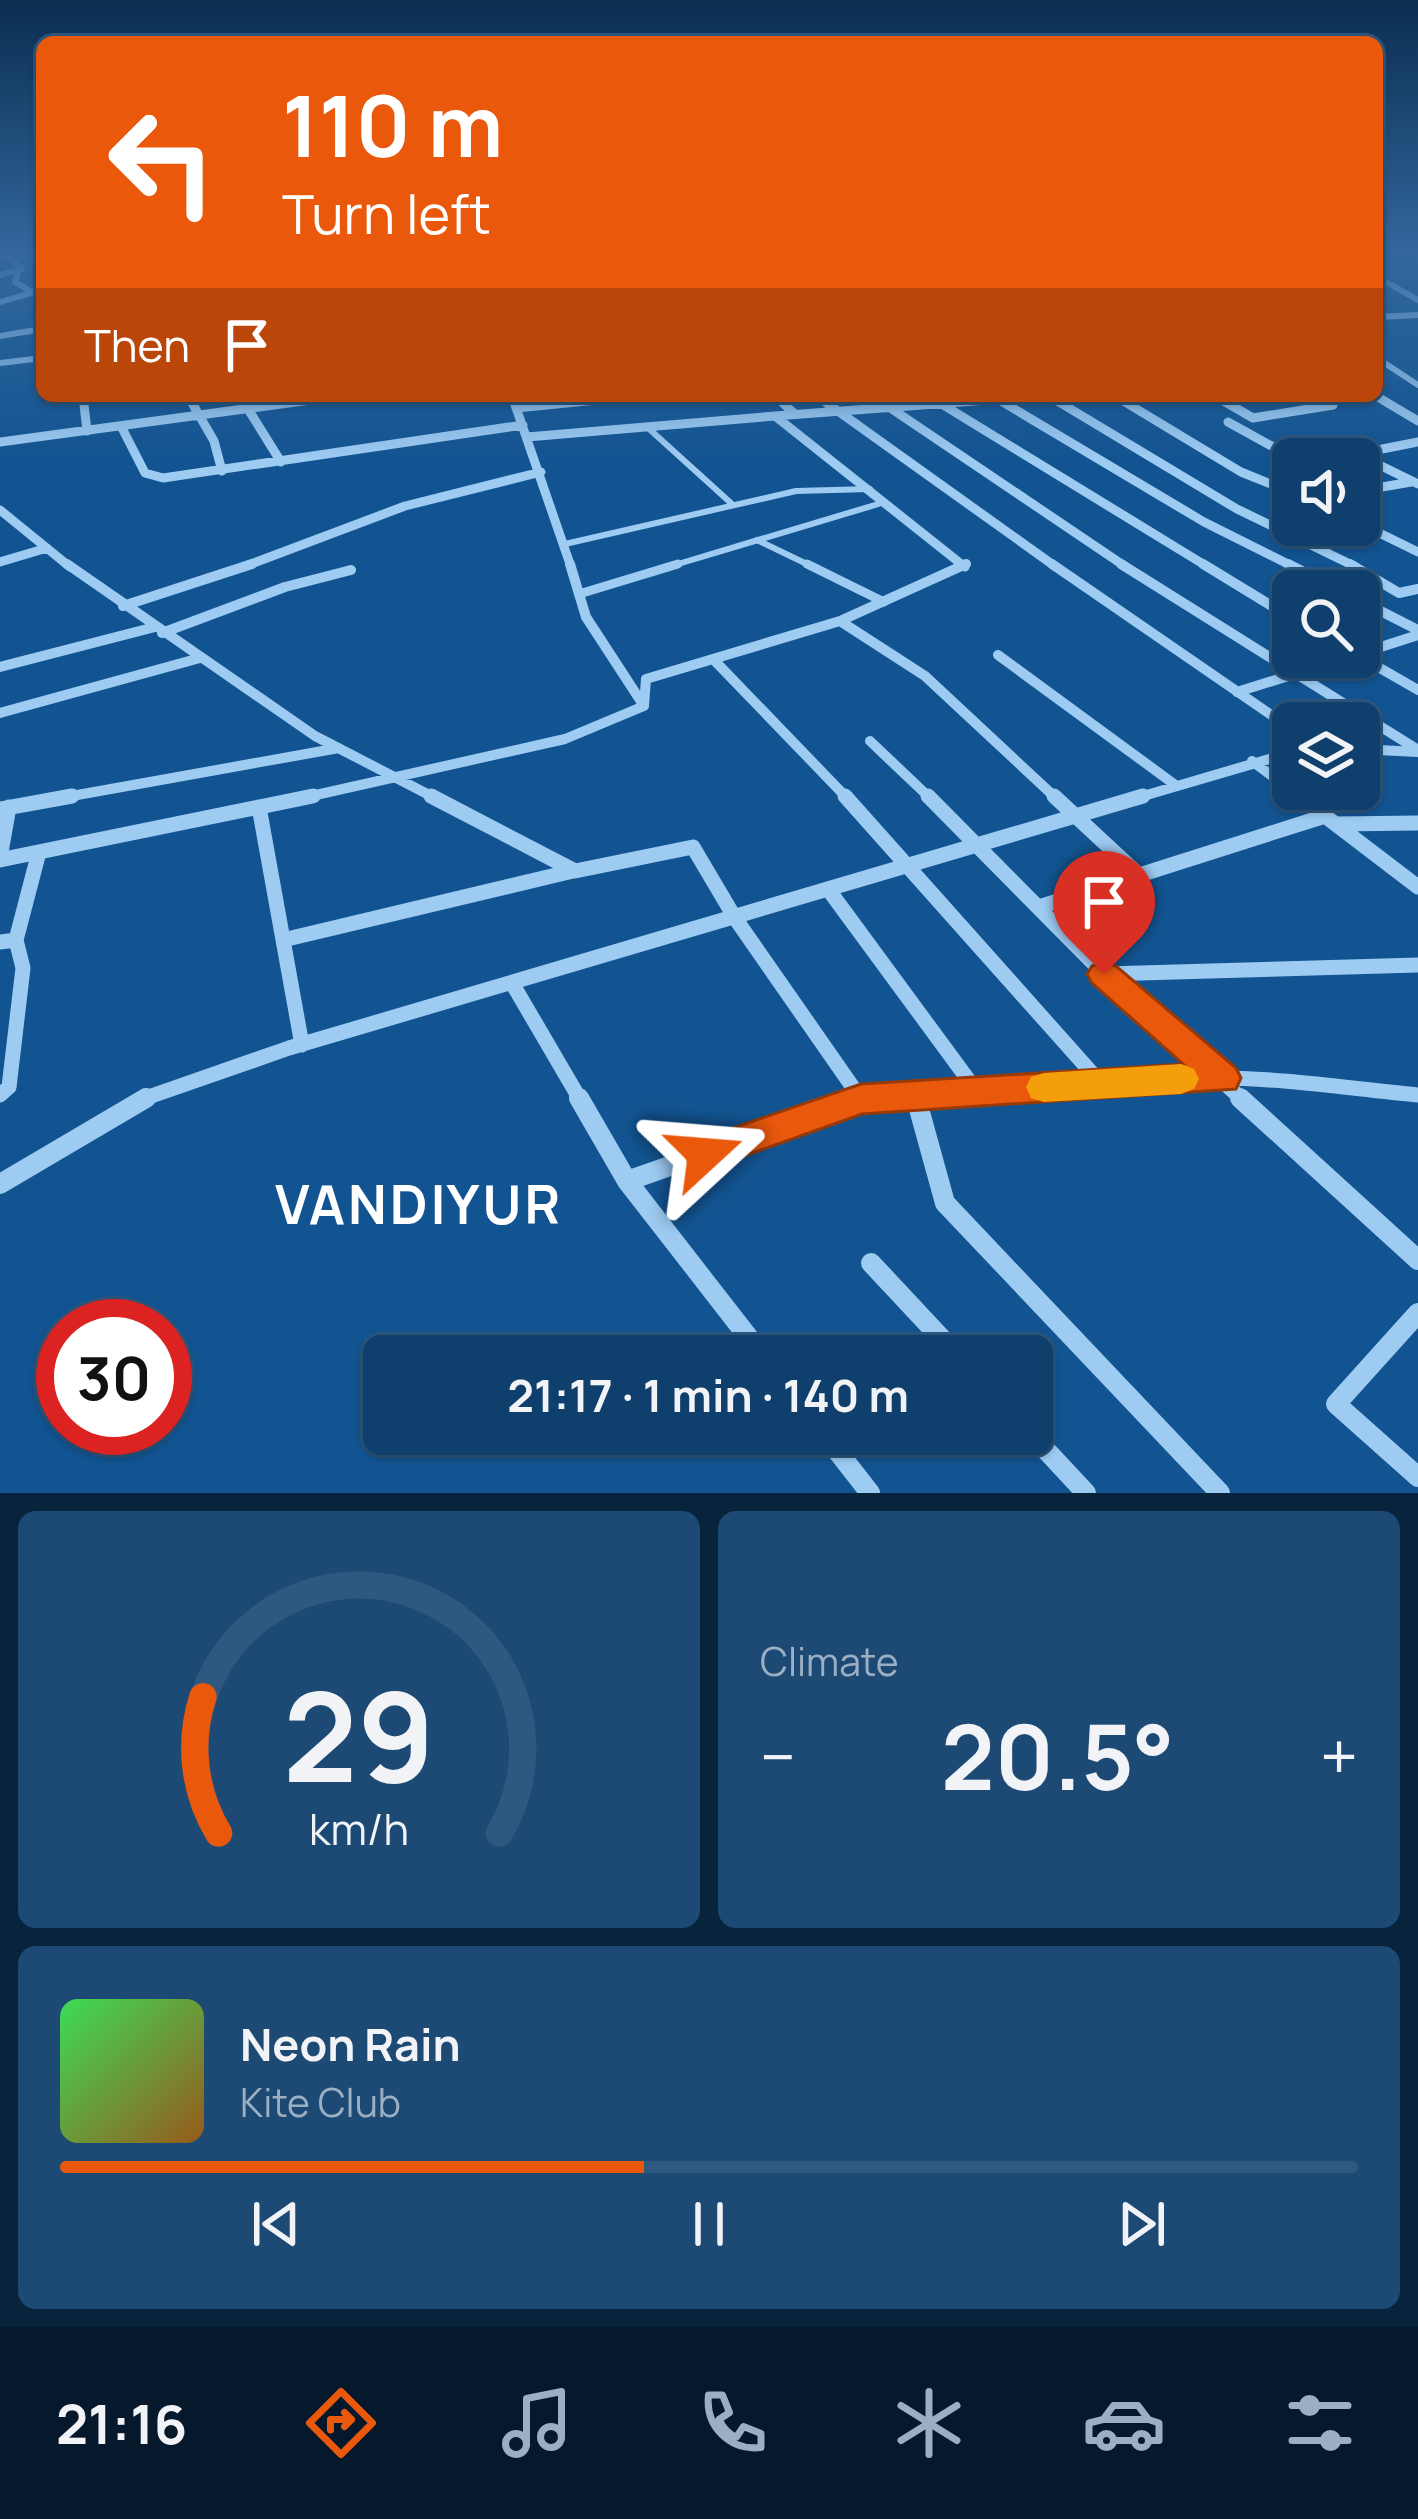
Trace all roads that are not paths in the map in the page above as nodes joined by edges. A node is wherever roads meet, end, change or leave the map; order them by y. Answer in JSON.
{"nodes":[{"id":1,"x":36,"y":330,"type":"edge"},
{"id":2,"x":0,"y":336,"type":"edge"},
{"id":3,"x":36,"y":359,"type":"edge"},
{"id":4,"x":1383,"y":362,"type":"edge"},
{"id":5,"x":0,"y":363,"type":"edge"},
{"id":6,"x":1418,"y":385,"type":"edge"},
{"id":7,"x":1383,"y":400,"type":"edge"},
{"id":8,"x":84,"y":402,"type":"edge"},
{"id":9,"x":191,"y":402,"type":"edge"},
{"id":10,"x":293,"y":402,"type":"edge"},
{"id":11,"x":514,"y":402,"type":"edge"},
{"id":12,"x":578,"y":402,"type":"edge"},
{"id":13,"x":782,"y":402,"type":"edge"},
{"id":14,"x":824,"y":402,"type":"edge"},
{"id":15,"x":857,"y":402,"type":"edge"},
{"id":16,"x":944,"y":402,"type":"edge"},
{"id":17,"x":1002,"y":402,"type":"edge"},
{"id":18,"x":1059,"y":402,"type":"edge"},
{"id":19,"x":1125,"y":402,"type":"edge"},
{"id":20,"x":1225,"y":402,"type":"edge"},
{"id":21,"x":1329,"y":402,"type":"edge"},
{"id":22,"x":934,"y":403,"type":"junction"},
{"id":23,"x":887,"y":406,"type":"junction"},
{"id":24,"x":517,"y":408,"type":"junction"},
{"id":25,"x":865,"y":408,"type":"junction"},
{"id":26,"x":248,"y":409,"type":"junction"},
{"id":27,"x":834,"y":411,"type":"junction"},
{"id":28,"x":795,"y":414,"type":"junction"},
{"id":29,"x":198,"y":416,"type":"junction"},
{"id":30,"x":775,"y":416,"type":"junction"},
{"id":31,"x":1228,"y":422,"type":"dead end"},
{"id":32,"x":1418,"y":422,"type":"edge"},
{"id":33,"x":523,"y":425,"type":"junction"},
{"id":34,"x":121,"y":426,"type":"junction"},
{"id":35,"x":647,"y":427,"type":"junction"},
{"id":36,"x":86,"y":431,"type":"junction"},
{"id":37,"x":527,"y":437,"type":"junction"},
{"id":38,"x":0,"y":442,"type":"edge"},
{"id":39,"x":1418,"y":442,"type":"edge"},
{"id":40,"x":1401,"y":445,"type":"junction"},
{"id":41,"x":1272,"y":446,"type":"edge"},
{"id":42,"x":1380,"y":449,"type":"edge"},
{"id":43,"x":1418,"y":453,"type":"edge"},
{"id":44,"x":281,"y":462,"type":"junction"},
{"id":45,"x":1380,"y":465,"type":"edge"},
{"id":46,"x":222,"y":471,"type":"junction"},
{"id":47,"x":541,"y":472,"type":"junction"},
{"id":48,"x":1416,"y":482,"type":"edge"},
{"id":49,"x":1272,"y":485,"type":"edge"},
{"id":50,"x":1380,"y":488,"type":"edge"},
{"id":51,"x":870,"y":489,"type":"junction"},
{"id":52,"x":885,"y":502,"type":"junction"},
{"id":53,"x":732,"y":504,"type":"junction"},
{"id":54,"x":2,"y":514,"type":"edge"},
{"id":55,"x":1380,"y":533,"type":"edge"},
{"id":56,"x":758,"y":540,"type":"junction"},
{"id":57,"x":565,"y":544,"type":"junction"},
{"id":58,"x":47,"y":548,"type":"junction"},
{"id":59,"x":1418,"y":552,"type":"edge"},
{"id":60,"x":0,"y":562,"type":"edge"},
{"id":61,"x":351,"y":570,"type":"dead end"},
{"id":62,"x":1299,"y":570,"type":"edge"},
{"id":63,"x":1418,"y":589,"type":"edge"},
{"id":64,"x":579,"y":594,"type":"junction"},
{"id":65,"x":884,"y":602,"type":"junction"},
{"id":66,"x":123,"y":606,"type":"junction"},
{"id":67,"x":1272,"y":606,"type":"edge"},
{"id":68,"x":1380,"y":612,"type":"edge"},
{"id":69,"x":840,"y":621,"type":"junction"},
{"id":70,"x":158,"y":630,"type":"junction"},
{"id":71,"x":1418,"y":633,"type":"edge"},
{"id":72,"x":1380,"y":647,"type":"edge"},
{"id":73,"x":998,"y":655,"type":"dead end"},
{"id":74,"x":1272,"y":657,"type":"edge"},
{"id":75,"x":200,"y":658,"type":"junction"},
{"id":76,"x":713,"y":659,"type":"junction"},
{"id":77,"x":0,"y":667,"type":"edge"},
{"id":78,"x":1380,"y":667,"type":"edge"},
{"id":79,"x":1282,"y":678,"type":"edge"},
{"id":80,"x":1306,"y":678,"type":"edge"},
{"id":81,"x":1418,"y":690,"type":"edge"},
{"id":82,"x":1237,"y":692,"type":"junction"},
{"id":83,"x":644,"y":706,"type":"junction"},
{"id":84,"x":0,"y":713,"type":"edge"},
{"id":85,"x":1272,"y":716,"type":"edge"},
{"id":86,"x":870,"y":741,"type":"dead end"},
{"id":87,"x":339,"y":748,"type":"junction"},
{"id":88,"x":1380,"y":749,"type":"edge"},
{"id":89,"x":1418,"y":751,"type":"edge"},
{"id":90,"x":1272,"y":756,"type":"edge"},
{"id":91,"x":1252,"y":760,"type":"junction"},
{"id":92,"x":397,"y":779,"type":"junction"},
{"id":93,"x":1174,"y":784,"type":"junction"},
{"id":94,"x":259,"y":807,"type":"junction"},
{"id":95,"x":5,"y":808,"type":"edge"},
{"id":96,"x":1074,"y":814,"type":"junction"},
{"id":97,"x":1330,"y":820,"type":"junction"},
{"id":98,"x":1418,"y":823,"type":"edge"},
{"id":99,"x":979,"y":844,"type":"junction"},
{"id":100,"x":39,"y":852,"type":"junction"},
{"id":101,"x":0,"y":859,"type":"edge"},
{"id":102,"x":905,"y":866,"type":"junction"},
{"id":103,"x":575,"y":871,"type":"junction"},
{"id":104,"x":1139,"y":875,"type":"junction"},
{"id":105,"x":1418,"y":887,"type":"edge"},
{"id":106,"x":828,"y":890,"type":"junction"},
{"id":107,"x":1039,"y":907,"type":"junction"},
{"id":108,"x":735,"y":918,"type":"junction"},
{"id":109,"x":283,"y":940,"type":"junction"},
{"id":110,"x":8,"y":941,"type":"edge"},
{"id":111,"x":1418,"y":965,"type":"edge"},
{"id":112,"x":1104,"y":974,"type":"junction"},
{"id":113,"x":512,"y":983,"type":"junction"},
{"id":114,"x":7,"y":1032,"type":"edge"},
{"id":115,"x":302,"y":1045,"type":"junction"},
{"id":116,"x":1223,"y":1078,"type":"junction"},
{"id":117,"x":1099,"y":1081,"type":"junction"},
{"id":118,"x":978,"y":1093,"type":"junction"},
{"id":119,"x":915,"y":1094,"type":"junction"},
{"id":120,"x":0,"y":1095,"type":"edge"},
{"id":121,"x":1418,"y":1095,"type":"edge"},
{"id":122,"x":861,"y":1099,"type":"junction"},
{"id":123,"x":627,"y":1181,"type":"junction"},
{"id":124,"x":0,"y":1184,"type":"edge"},
{"id":125,"x":1418,"y":1260,"type":"edge"},
{"id":126,"x":871,"y":1263,"type":"dead end"},
{"id":127,"x":1418,"y":1313,"type":"edge"},
{"id":128,"x":747,"y":1335,"type":"edge"},
{"id":129,"x":938,"y":1335,"type":"edge"},
{"id":130,"x":840,"y":1455,"type":"edge"},
{"id":131,"x":1051,"y":1455,"type":"edge"},
{"id":132,"x":1418,"y":1477,"type":"edge"},
{"id":133,"x":870,"y":1493,"type":"edge"},
{"id":134,"x":1087,"y":1493,"type":"edge"},
{"id":135,"x":1220,"y":1493,"type":"edge"}],
"edges":[{"from":1,"to":2,"type":"street"},
{"from":3,"to":5,"type":"street"},
{"from":4,"to":6,"type":"street"},
{"from":7,"to":32,"type":"street"},
{"from":8,"to":36,"type":"street"},
{"from":9,"to":29,"type":"street"},
{"from":10,"to":26,"type":"street"},
{"from":11,"to":24,"type":"street"},
{"from":12,"to":24,"type":"street"},
{"from":13,"to":28,"type":"street"},
{"from":14,"to":27,"type":"street"},
{"from":15,"to":25,"type":"street"},
{"from":16,"to":22,"type":"street"},
{"from":17,"to":62,"type":"street"},
{"from":18,"to":63,"type":"street"},
{"from":19,"to":49,"type":"street"},
{"from":20,"to":21,"type":"street"},
{"from":22,"to":23,"type":"street"},
{"from":22,"to":67,"type":"street"},
{"from":23,"to":25,"type":"street"},
{"from":23,"to":74,"type":"street"},
{"from":24,"to":33,"type":"street"},
{"from":25,"to":27,"type":"street"},
{"from":26,"to":29,"type":"street"},
{"from":26,"to":44,"type":"street"},
{"from":27,"to":28,"type":"street"},
{"from":27,"to":82,"type":"street"},
{"from":28,"to":30,"type":"street"},
{"from":29,"to":34,"type":"street"},
{"from":29,"to":46,"type":"street"},
{"from":30,"to":35,"type":"street"},
{"from":30,"to":51,"type":"street"},
{"from":31,"to":41,"type":"street"},
{"from":33,"to":37,"type":"street"},
{"from":33,"to":44,"type":"street"},
{"from":34,"to":36,"type":"street"},
{"from":34,"to":46,"type":"street"},
{"from":35,"to":37,"type":"street"},
{"from":35,"to":53,"type":"lane"},
{"from":36,"to":38,"type":"street"},
{"from":37,"to":47,"type":"street"},
{"from":39,"to":40,"type":"street"},
{"from":40,"to":42,"type":"street"},
{"from":40,"to":43,"type":"street"},
{"from":44,"to":46,"type":"street"},
{"from":45,"to":48,"type":"street"},
{"from":47,"to":57,"type":"street"},
{"from":47,"to":66,"type":"street"},
{"from":48,"to":50,"type":"street"},
{"from":51,"to":52,"type":"street"},
{"from":51,"to":53,"type":"lane"},
{"from":52,"to":56,"type":"lane"},
{"from":52,"to":65,"type":"street"},
{"from":53,"to":57,"type":"lane"},
{"from":54,"to":58,"type":"street"},
{"from":55,"to":59,"type":"street"},
{"from":56,"to":64,"type":"lane"},
{"from":56,"to":65,"type":"lane"},
{"from":57,"to":64,"type":"street"},
{"from":58,"to":60,"type":"street"},
{"from":58,"to":66,"type":"street"},
{"from":61,"to":70,"type":"street"},
{"from":64,"to":83,"type":"street"},
{"from":65,"to":69,"type":"street"},
{"from":66,"to":70,"type":"street"},
{"from":68,"to":71,"type":"street"},
{"from":69,"to":76,"type":"street"},
{"from":69,"to":96,"type":"street"},
{"from":70,"to":75,"type":"street"},
{"from":70,"to":77,"type":"street"},
{"from":71,"to":72,"type":"street"},
{"from":73,"to":93,"type":"street"},
{"from":75,"to":84,"type":"street"},
{"from":75,"to":87,"type":"street"},
{"from":76,"to":83,"type":"street"},
{"from":76,"to":102,"type":"street"},
{"from":78,"to":81,"type":"street"},
{"from":79,"to":82,"type":"street"},
{"from":80,"to":89,"type":"street"},
{"from":82,"to":85,"type":"street"},
{"from":83,"to":92,"type":"street"},
{"from":86,"to":99,"type":"street"},
{"from":87,"to":92,"type":"street"},
{"from":87,"to":95,"type":"street"},
{"from":88,"to":89,"type":"street"},
{"from":90,"to":91,"type":"street"},
{"from":91,"to":93,"type":"street"},
{"from":91,"to":97,"type":"street"},
{"from":92,"to":94,"type":"street"},
{"from":92,"to":103,"type":"street"},
{"from":93,"to":96,"type":"street"},
{"from":94,"to":100,"type":"street"},
{"from":94,"to":109,"type":"street"},
{"from":95,"to":101,"type":"street"},
{"from":96,"to":99,"type":"street"},
{"from":96,"to":104,"type":"street"},
{"from":97,"to":98,"type":"street"},
{"from":97,"to":104,"type":"street"},
{"from":97,"to":105,"type":"street"},
{"from":99,"to":102,"type":"street"},
{"from":99,"to":107,"type":"street"},
{"from":100,"to":101,"type":"street"},
{"from":100,"to":110,"type":"street"},
{"from":102,"to":106,"type":"street"},
{"from":102,"to":117,"type":"street"},
{"from":103,"to":108,"type":"street"},
{"from":103,"to":109,"type":"street"},
{"from":104,"to":107,"type":"street"},
{"from":106,"to":108,"type":"street"},
{"from":106,"to":118,"type":"street"},
{"from":107,"to":112,"type":"street"},
{"from":108,"to":113,"type":"street"},
{"from":108,"to":122,"type":"street"},
{"from":109,"to":115,"type":"street"},
{"from":110,"to":114,"type":"street"},
{"from":111,"to":112,"type":"street"},
{"from":112,"to":116,"type":"street"},
{"from":113,"to":115,"type":"street"},
{"from":113,"to":123,"type":"street"},
{"from":114,"to":120,"type":"street"},
{"from":115,"to":124,"type":"street"},
{"from":116,"to":117,"type":"street"},
{"from":116,"to":121,"type":"street"},
{"from":116,"to":125,"type":"street"},
{"from":117,"to":118,"type":"street"},
{"from":118,"to":119,"type":"street"},
{"from":119,"to":122,"type":"street"},
{"from":119,"to":135,"type":"street"},
{"from":122,"to":123,"type":"street"},
{"from":123,"to":128,"type":"street"},
{"from":126,"to":129,"type":"street"},
{"from":127,"to":132,"type":"street"},
{"from":130,"to":133,"type":"street"},
{"from":131,"to":134,"type":"street"}]}
